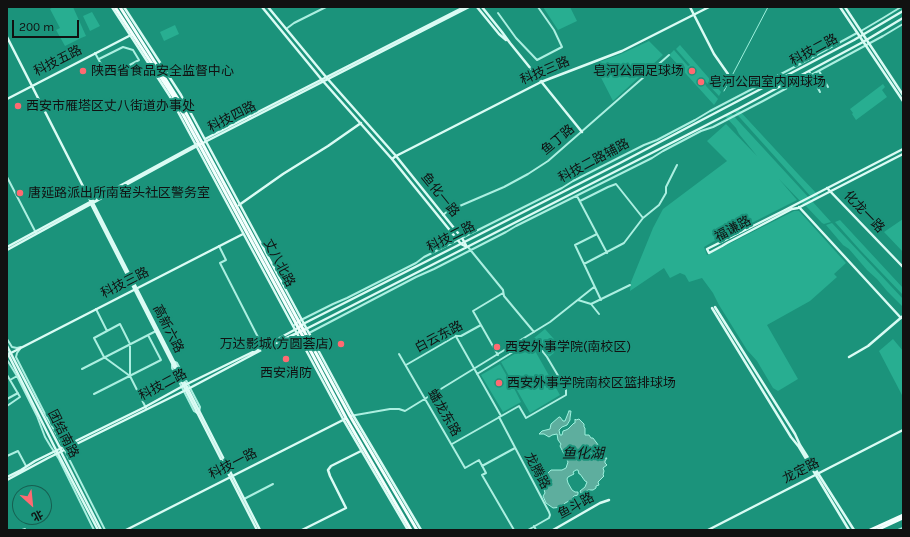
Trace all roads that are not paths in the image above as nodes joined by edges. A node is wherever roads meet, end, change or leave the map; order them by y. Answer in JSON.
{"nodes":[{"id":1,"x":112,"y":7,"type":"edge"},
{"id":2,"x":115,"y":7,"type":"edge"},
{"id":3,"x":120,"y":7,"type":"edge"},
{"id":4,"x":124,"y":7,"type":"edge"},
{"id":5,"x":262,"y":7,"type":"edge"},
{"id":6,"x":268,"y":7,"type":"edge"},
{"id":7,"x":326,"y":7,"type":"edge"},
{"id":8,"x":464,"y":7,"type":"edge"},
{"id":9,"x":469,"y":7,"type":"edge"},
{"id":10,"x":477,"y":7,"type":"edge"},
{"id":11,"x":482,"y":7,"type":"edge"},
{"id":12,"x":538,"y":7,"type":"edge"},
{"id":13,"x":690,"y":7,"type":"edge"},
{"id":14,"x":709,"y":7,"type":"edge"},
{"id":15,"x":840,"y":7,"type":"edge"},
{"id":16,"x":844,"y":7,"type":"edge"},
{"id":17,"x":901,"y":7,"type":"edge"},
{"id":18,"x":903,"y":11,"type":"edge"},
{"id":19,"x":498,"y":13,"type":"dead end"},
{"id":20,"x":694,"y":15,"type":"junction"},
{"id":21,"x":903,"y":18,"type":"edge"},
{"id":22,"x":903,"y":24,"type":"edge"},
{"id":23,"x":286,"y":29,"type":"junction"},
{"id":24,"x":138,"y":32,"type":"junction"},
{"id":25,"x":859,"y":32,"type":"junction"},
{"id":26,"x":132,"y":35,"type":"junction"},
{"id":27,"x":862,"y":36,"type":"junction"},
{"id":28,"x":7,"y":37,"type":"edge"},
{"id":29,"x":865,"y":41,"type":"junction"},
{"id":30,"x":510,"y":43,"type":"junction"},
{"id":31,"x":867,"y":44,"type":"junction"},
{"id":32,"x":95,"y":53,"type":"junction"},
{"id":33,"x":668,"y":55,"type":"dead end"},
{"id":34,"x":99,"y":59,"type":"junction"},
{"id":35,"x":819,"y":70,"type":"junction"},
{"id":36,"x":809,"y":71,"type":"junction"},
{"id":37,"x":728,"y":74,"type":"dead end"},
{"id":38,"x":811,"y":75,"type":"junction"},
{"id":39,"x":327,"y":78,"type":"junction"},
{"id":40,"x":323,"y":81,"type":"junction"},
{"id":41,"x":541,"y":82,"type":"junction"},
{"id":42,"x":32,"y":86,"type":"junction"},
{"id":43,"x":828,"y":87,"type":"dead end"},
{"id":44,"x":820,"y":92,"type":"dead end"},
{"id":45,"x":903,"y":95,"type":"edge"},
{"id":46,"x":7,"y":99,"type":"edge"},
{"id":47,"x":903,"y":101,"type":"edge"},
{"id":48,"x":361,"y":123,"type":"junction"},
{"id":49,"x":582,"y":132,"type":"junction"},
{"id":50,"x":204,"y":141,"type":"junction"},
{"id":51,"x":197,"y":145,"type":"junction"},
{"id":52,"x":903,"y":149,"type":"edge"},
{"id":53,"x":903,"y":154,"type":"edge"},
{"id":54,"x":396,"y":156,"type":"junction"},
{"id":55,"x":392,"y":159,"type":"junction"},
{"id":56,"x":678,"y":165,"type":"dead end"},
{"id":57,"x":7,"y":177,"type":"edge"},
{"id":58,"x":827,"y":188,"type":"junction"},
{"id":59,"x":830,"y":191,"type":"junction"},
{"id":60,"x":577,"y":196,"type":"junction"},
{"id":61,"x":580,"y":201,"type":"junction"},
{"id":62,"x":92,"y":203,"type":"junction"},
{"id":63,"x":238,"y":206,"type":"junction"},
{"id":64,"x":799,"y":207,"type":"junction"},
{"id":65,"x":443,"y":215,"type":"junction"},
{"id":66,"x":643,"y":218,"type":"junction"},
{"id":67,"x":248,"y":231,"type":"junction"},
{"id":68,"x":36,"y":233,"type":"junction"},
{"id":69,"x":597,"y":234,"type":"junction"},
{"id":70,"x":462,"y":238,"type":"junction"},
{"id":71,"x":458,"y":240,"type":"junction"},
{"id":72,"x":465,"y":242,"type":"junction"},
{"id":73,"x":461,"y":244,"type":"junction"},
{"id":74,"x":219,"y":246,"type":"junction"},
{"id":75,"x":468,"y":247,"type":"junction"},
{"id":76,"x":7,"y":249,"type":"edge"},
{"id":77,"x":470,"y":250,"type":"junction"},
{"id":78,"x":607,"y":253,"type":"junction"},
{"id":79,"x":584,"y":264,"type":"junction"},
{"id":80,"x":903,"y":267,"type":"edge"},
{"id":81,"x":630,"y":285,"type":"dead end"},
{"id":82,"x":594,"y":287,"type":"junction"},
{"id":83,"x":135,"y":289,"type":"junction"},
{"id":84,"x":503,"y":293,"type":"junction"},
{"id":85,"x":578,"y":300,"type":"junction"},
{"id":86,"x":601,"y":300,"type":"junction"},
{"id":87,"x":591,"y":304,"type":"junction"},
{"id":88,"x":714,"y":308,"type":"dead end"},
{"id":89,"x":96,"y":309,"type":"junction"},
{"id":90,"x":599,"y":314,"type":"dead end"},
{"id":91,"x":902,"y":317,"type":"edge"},
{"id":92,"x":449,"y":324,"type":"dead end"},
{"id":93,"x":298,"y":325,"type":"junction"},
{"id":94,"x":481,"y":325,"type":"junction"},
{"id":95,"x":107,"y":331,"type":"junction"},
{"id":96,"x":157,"y":331,"type":"junction"},
{"id":97,"x":301,"y":332,"type":"junction"},
{"id":98,"x":534,"y":332,"type":"junction"},
{"id":99,"x":308,"y":334,"type":"junction"},
{"id":100,"x":148,"y":335,"type":"junction"},
{"id":101,"x":456,"y":336,"type":"junction"},
{"id":102,"x":7,"y":339,"type":"edge"},
{"id":103,"x":130,"y":344,"type":"junction"},
{"id":104,"x":7,"y":346,"type":"edge"},
{"id":105,"x":22,"y":347,"type":"junction"},
{"id":106,"x":262,"y":347,"type":"junction"},
{"id":107,"x":8,"y":353,"type":"edge"},
{"id":108,"x":400,"y":354,"type":"dead end"},
{"id":109,"x":498,"y":354,"type":"junction"},
{"id":110,"x":849,"y":357,"type":"dead end"},
{"id":111,"x":104,"y":358,"type":"junction"},
{"id":112,"x":7,"y":360,"type":"edge"},
{"id":113,"x":406,"y":365,"type":"junction"},
{"id":114,"x":82,"y":369,"type":"dead end"},
{"id":115,"x":475,"y":369,"type":"junction"},
{"id":116,"x":478,"y":374,"type":"junction"},
{"id":117,"x":7,"y":375,"type":"edge"},
{"id":118,"x":18,"y":376,"type":"junction"},
{"id":119,"x":130,"y":376,"type":"junction"},
{"id":120,"x":10,"y":380,"type":"junction"},
{"id":121,"x":185,"y":385,"type":"junction"},
{"id":122,"x":187,"y":389,"type":"junction"},
{"id":123,"x":18,"y":394,"type":"junction"},
{"id":124,"x":94,"y":394,"type":"dead end"},
{"id":125,"x":425,"y":398,"type":"junction"},
{"id":126,"x":7,"y":399,"type":"edge"},
{"id":127,"x":7,"y":406,"type":"edge"},
{"id":128,"x":146,"y":408,"type":"junction"},
{"id":129,"x":199,"y":412,"type":"junction"},
{"id":130,"x":351,"y":416,"type":"junction"},
{"id":131,"x":500,"y":417,"type":"junction"},
{"id":132,"x":344,"y":419,"type":"junction"},
{"id":133,"x":903,"y":430,"type":"edge"},
{"id":134,"x":452,"y":444,"type":"junction"},
{"id":135,"x":515,"y":448,"type":"junction"},
{"id":136,"x":362,"y":450,"type":"junction"},
{"id":137,"x":59,"y":451,"type":"junction"},
{"id":138,"x":7,"y":456,"type":"edge"},
{"id":139,"x":26,"y":466,"type":"junction"},
{"id":140,"x":482,"y":466,"type":"junction"},
{"id":141,"x":817,"y":474,"type":"junction"},
{"id":142,"x":231,"y":476,"type":"junction"},
{"id":143,"x":7,"y":478,"type":"edge"},
{"id":144,"x":273,"y":484,"type":"dead end"},
{"id":145,"x":244,"y":499,"type":"junction"},
{"id":146,"x":609,"y":500,"type":"dead end"},
{"id":147,"x":903,"y":515,"type":"edge"},
{"id":148,"x":903,"y":518,"type":"edge"},
{"id":149,"x":534,"y":526,"type":"junction"},
{"id":150,"x":903,"y":528,"type":"edge"},
{"id":151,"x":94,"y":530,"type":"edge"},
{"id":152,"x":100,"y":530,"type":"edge"},
{"id":153,"x":105,"y":530,"type":"edge"},
{"id":154,"x":126,"y":530,"type":"edge"},
{"id":155,"x":259,"y":530,"type":"edge"},
{"id":156,"x":302,"y":530,"type":"edge"},
{"id":157,"x":408,"y":530,"type":"edge"},
{"id":158,"x":412,"y":530,"type":"edge"},
{"id":159,"x":417,"y":530,"type":"edge"},
{"id":160,"x":421,"y":530,"type":"edge"},
{"id":161,"x":514,"y":530,"type":"edge"},
{"id":162,"x":528,"y":530,"type":"edge"},
{"id":163,"x":536,"y":530,"type":"edge"},
{"id":164,"x":553,"y":530,"type":"edge"},
{"id":165,"x":708,"y":530,"type":"edge"},
{"id":166,"x":849,"y":530,"type":"edge"},
{"id":167,"x":854,"y":530,"type":"edge"},
{"id":168,"x":870,"y":530,"type":"edge"},
{"id":169,"x":877,"y":530,"type":"edge"},
{"id":170,"x":898,"y":530,"type":"edge"}],
"edges":[{"from":1,"to":26,"type":"street"},
{"from":2,"to":26,"type":"main road","name":"丈八北路"},
{"from":3,"to":24,"type":"main road","name":"丈八北路"},
{"from":4,"to":24,"type":"street"},
{"from":5,"to":40,"type":"street","name":"鱼化一路"},
{"from":6,"to":23,"type":"street","name":"鱼化一路"},
{"from":7,"to":23,"type":"street"},
{"from":8,"to":39,"type":"street","name":"科技四路"},
{"from":9,"to":39,"type":"street","name":"科技四路"},
{"from":10,"to":30,"type":"street"},
{"from":11,"to":30,"type":"street"},
{"from":12,"to":19,"type":"street"},
{"from":13,"to":20,"type":"street"},
{"from":14,"to":20,"type":"street","name":"科技三路"},
{"from":15,"to":25,"type":"street"},
{"from":16,"to":25,"type":"street"},
{"from":17,"to":25,"type":"street","name":"科技二路辅路"},
{"from":18,"to":27,"type":"street","name":"科技二路"},
{"from":20,"to":37,"type":"street"},
{"from":20,"to":41,"type":"street","name":"科技三路"},
{"from":21,"to":29,"type":"street","name":"科技二路"},
{"from":22,"to":31,"type":"street","name":"科技二路辅路"},
{"from":23,"to":39,"type":"street","name":"鱼化一路"},
{"from":24,"to":26,"type":"street","name":"科技五路"},
{"from":24,"to":50,"type":"main road","name":"丈八北路"},
{"from":25,"to":27,"type":"street"},
{"from":25,"to":70,"type":"street","name":"科技二路辅路"},
{"from":26,"to":32,"type":"street","name":"科技五路"},
{"from":26,"to":51,"type":"main road","name":"丈八北路"},
{"from":27,"to":29,"type":"street"},
{"from":27,"to":72,"type":"street","name":"科技二路"},
{"from":28,"to":42,"type":"street","name":"高新六路"},
{"from":29,"to":31,"type":"street"},
{"from":29,"to":36,"type":"street","name":"科技二路"},
{"from":30,"to":41,"type":"street"},
{"from":31,"to":35,"type":"street","name":"科技二路辅路"},
{"from":31,"to":45,"type":"street"},
{"from":31,"to":47,"type":"street"},
{"from":32,"to":34,"type":"street"},
{"from":32,"to":42,"type":"street","name":"科技五路"},
{"from":33,"to":49,"type":"street","name":"鱼丁路"},
{"from":34,"to":34,"type":"street"},
{"from":35,"to":38,"type":"street","name":"科技二路辅路"},
{"from":35,"to":43,"type":"street"},
{"from":36,"to":38,"type":"street"},
{"from":36,"to":75,"type":"street","name":"科技二路"},
{"from":38,"to":44,"type":"street"},
{"from":38,"to":60,"type":"street","name":"科技二路辅路"},
{"from":39,"to":40,"type":"street","name":"科技四路"},
{"from":39,"to":54,"type":"street","name":"鱼化一路"},
{"from":40,"to":48,"type":"street","name":"鱼化一路"},
{"from":40,"to":50,"type":"street","name":"科技四路"},
{"from":41,"to":49,"type":"street"},
{"from":41,"to":54,"type":"street","name":"科技三路"},
{"from":42,"to":46,"type":"street","name":"科技五路"},
{"from":42,"to":62,"type":"street","name":"高新六路"},
{"from":48,"to":55,"type":"street","name":"鱼化一路"},
{"from":48,"to":63,"type":"street"},
{"from":49,"to":65,"type":"street","name":"鱼丁路"},
{"from":50,"to":51,"type":"street","name":"科技四路"},
{"from":50,"to":63,"type":"main road","name":"丈八北路"},
{"from":51,"to":62,"type":"street","name":"科技四路"},
{"from":51,"to":67,"type":"main road","name":"丈八北路"},
{"from":52,"to":58,"type":"street","name":"福谦路"},
{"from":53,"to":59,"type":"street","name":"福谦路"},
{"from":54,"to":55,"type":"street","name":"科技三路"},
{"from":54,"to":65,"type":"street","name":"鱼化一路"},
{"from":55,"to":71,"type":"street","name":"鱼化一路"},
{"from":56,"to":66,"type":"street"},
{"from":57,"to":68,"type":"street"},
{"from":58,"to":59,"type":"street","name":"化龙一路"},
{"from":58,"to":64,"type":"street","name":"福谦路"},
{"from":59,"to":64,"type":"street","name":"福谦路"},
{"from":59,"to":80,"type":"street","name":"化龙一路"},
{"from":60,"to":61,"type":"street"},
{"from":60,"to":77,"type":"street","name":"科技二路辅路"},
{"from":61,"to":66,"type":"street"},
{"from":61,"to":69,"type":"street"},
{"from":62,"to":68,"type":"street","name":"科技四路"},
{"from":62,"to":83,"type":"street","name":"高新六路"},
{"from":63,"to":67,"type":"main road","name":"丈八北路"},
{"from":64,"to":91,"type":"street"},
{"from":65,"to":70,"type":"street","name":"鱼化一路"},
{"from":66,"to":78,"type":"street"},
{"from":67,"to":74,"type":"street","name":"科技三路"},
{"from":67,"to":93,"type":"main road","name":"丈八北路"},
{"from":67,"to":93,"type":"street"},
{"from":68,"to":76,"type":"street","name":"科技四路"},
{"from":69,"to":78,"type":"street"},
{"from":69,"to":79,"type":"street"},
{"from":70,"to":71,"type":"street","name":"科技二路辅路"},
{"from":70,"to":72,"type":"street","name":"鱼化一路"},
{"from":71,"to":73,"type":"street","name":"鱼化一路"},
{"from":71,"to":93,"type":"street","name":"科技二路辅路"},
{"from":72,"to":73,"type":"street","name":"科技二路"},
{"from":72,"to":75,"type":"street","name":"鱼化一路"},
{"from":73,"to":75,"type":"street","name":"鱼化一路"},
{"from":73,"to":93,"type":"street","name":"科技二路"},
{"from":74,"to":83,"type":"street","name":"科技三路"},
{"from":74,"to":106,"type":"street"},
{"from":75,"to":77,"type":"street"},
{"from":75,"to":97,"type":"street","name":"科技二路"},
{"from":77,"to":84,"type":"street"},
{"from":77,"to":99,"type":"street","name":"科技二路辅路"},
{"from":78,"to":79,"type":"street"},
{"from":79,"to":82,"type":"street"},
{"from":81,"to":86,"type":"street"},
{"from":82,"to":85,"type":"street"},
{"from":82,"to":86,"type":"street"},
{"from":83,"to":89,"type":"street","name":"科技三路"},
{"from":83,"to":96,"type":"street","name":"高新六路"},
{"from":84,"to":94,"type":"street"},
{"from":84,"to":98,"type":"street"},
{"from":85,"to":87,"type":"street"},
{"from":85,"to":98,"type":"street"},
{"from":86,"to":87,"type":"street"},
{"from":87,"to":90,"type":"street"},
{"from":88,"to":141,"type":"street"},
{"from":89,"to":95,"type":"street"},
{"from":89,"to":105,"type":"street","name":"科技三路"},
{"from":91,"to":110,"type":"street"},
{"from":92,"to":101,"type":"street","name":"龙腾路"},
{"from":93,"to":97,"type":"main road","name":"丈八北路"},
{"from":93,"to":97,"type":"street"},
{"from":93,"to":106,"type":"street","name":"科技二路"},
{"from":94,"to":101,"type":"street","name":"白云东路"},
{"from":94,"to":109,"type":"street"},
{"from":95,"to":103,"type":"street"},
{"from":95,"to":111,"type":"street"},
{"from":96,"to":100,"type":"street"},
{"from":96,"to":121,"type":"street","name":"高新六路"},
{"from":97,"to":99,"type":"main road","name":"丈八北路"},
{"from":97,"to":122,"type":"street","name":"科技二路"},
{"from":97,"to":132,"type":"main road","name":"丈八北路"},
{"from":98,"to":109,"type":"street"},
{"from":99,"to":130,"type":"main road","name":"丈八北路"},
{"from":100,"to":103,"type":"street"},
{"from":100,"to":119,"type":"street"},
{"from":101,"to":113,"type":"street","name":"白云东路"},
{"from":101,"to":115,"type":"street","name":"龙腾路"},
{"from":102,"to":105,"type":"street"},
{"from":103,"to":111,"type":"street"},
{"from":103,"to":119,"type":"street"},
{"from":104,"to":107,"type":"street","name":"团结南路"},
{"from":105,"to":107,"type":"street","name":"科技三路"},
{"from":105,"to":137,"type":"street"},
{"from":106,"to":121,"type":"street","name":"科技二路"},
{"from":107,"to":118,"type":"street","name":"团结南路"},
{"from":107,"to":137,"type":"street","name":"团结南路"},
{"from":108,"to":113,"type":"street","name":"蟠龙东路"},
{"from":109,"to":115,"type":"street"},
{"from":111,"to":114,"type":"street"},
{"from":111,"to":119,"type":"street"},
{"from":112,"to":118,"type":"street"},
{"from":113,"to":125,"type":"street","name":"蟠龙东路"},
{"from":115,"to":116,"type":"street","name":"龙腾路"},
{"from":115,"to":125,"type":"street"},
{"from":116,"to":131,"type":"street","name":"龙腾路"},
{"from":116,"to":131,"type":"street"},
{"from":117,"to":120,"type":"street"},
{"from":118,"to":120,"type":"street"},
{"from":118,"to":137,"type":"street","name":"团结南路"},
{"from":119,"to":124,"type":"street"},
{"from":119,"to":128,"type":"street"},
{"from":120,"to":123,"type":"street"},
{"from":121,"to":122,"type":"street","name":"高新六路"},
{"from":121,"to":122,"type":"street"},
{"from":121,"to":128,"type":"street","name":"科技二路"},
{"from":122,"to":128,"type":"street","name":"科技二路"},
{"from":122,"to":129,"type":"street","name":"高新六路"},
{"from":122,"to":129,"type":"street"},
{"from":123,"to":126,"type":"street"},
{"from":123,"to":127,"type":"street"},
{"from":125,"to":130,"type":"street"},
{"from":125,"to":134,"type":"street","name":"蟠龙东路"},
{"from":128,"to":137,"type":"street","name":"科技二路"},
{"from":129,"to":142,"type":"street","name":"高新六路"},
{"from":130,"to":132,"type":"street","name":"科技一路"},
{"from":130,"to":159,"type":"main road","name":"丈八北路"},
{"from":130,"to":160,"type":"street"},
{"from":131,"to":134,"type":"street"},
{"from":131,"to":135,"type":"street","name":"龙腾路"},
{"from":132,"to":136,"type":"main road","name":"丈八北路"},
{"from":132,"to":142,"type":"street","name":"科技一路"},
{"from":133,"to":141,"type":"street","name":"龙定路"},
{"from":134,"to":140,"type":"street","name":"蟠龙东路"},
{"from":135,"to":140,"type":"street"},
{"from":135,"to":149,"type":"street","name":"龙腾路"},
{"from":136,"to":156,"type":"street"},
{"from":136,"to":157,"type":"street"},
{"from":136,"to":158,"type":"main road","name":"丈八北路"},
{"from":137,"to":139,"type":"street","name":"科技二路"},
{"from":137,"to":143,"type":"street","name":"科技二路"},
{"from":137,"to":151,"type":"street"},
{"from":137,"to":152,"type":"street","name":"团结南路"},
{"from":137,"to":153,"type":"street"},
{"from":138,"to":139,"type":"street"},
{"from":139,"to":143,"type":"street","name":"科技二路"},
{"from":140,"to":161,"type":"street"},
{"from":141,"to":165,"type":"street","name":"龙定路"},
{"from":141,"to":166,"type":"street"},
{"from":141,"to":167,"type":"street"},
{"from":142,"to":145,"type":"street","name":"高新六路"},
{"from":142,"to":154,"type":"street","name":"科技一路"},
{"from":142,"to":155,"type":"street","name":"高新六路"},
{"from":144,"to":145,"type":"street"},
{"from":145,"to":155,"type":"street","name":"高新六路"},
{"from":146,"to":164,"type":"street","name":"鱼斗路"},
{"from":147,"to":168,"type":"main road"},
{"from":148,"to":169,"type":"main road"},
{"from":149,"to":162,"type":"street"},
{"from":149,"to":163,"type":"street"},
{"from":150,"to":170,"type":"street"}]}
